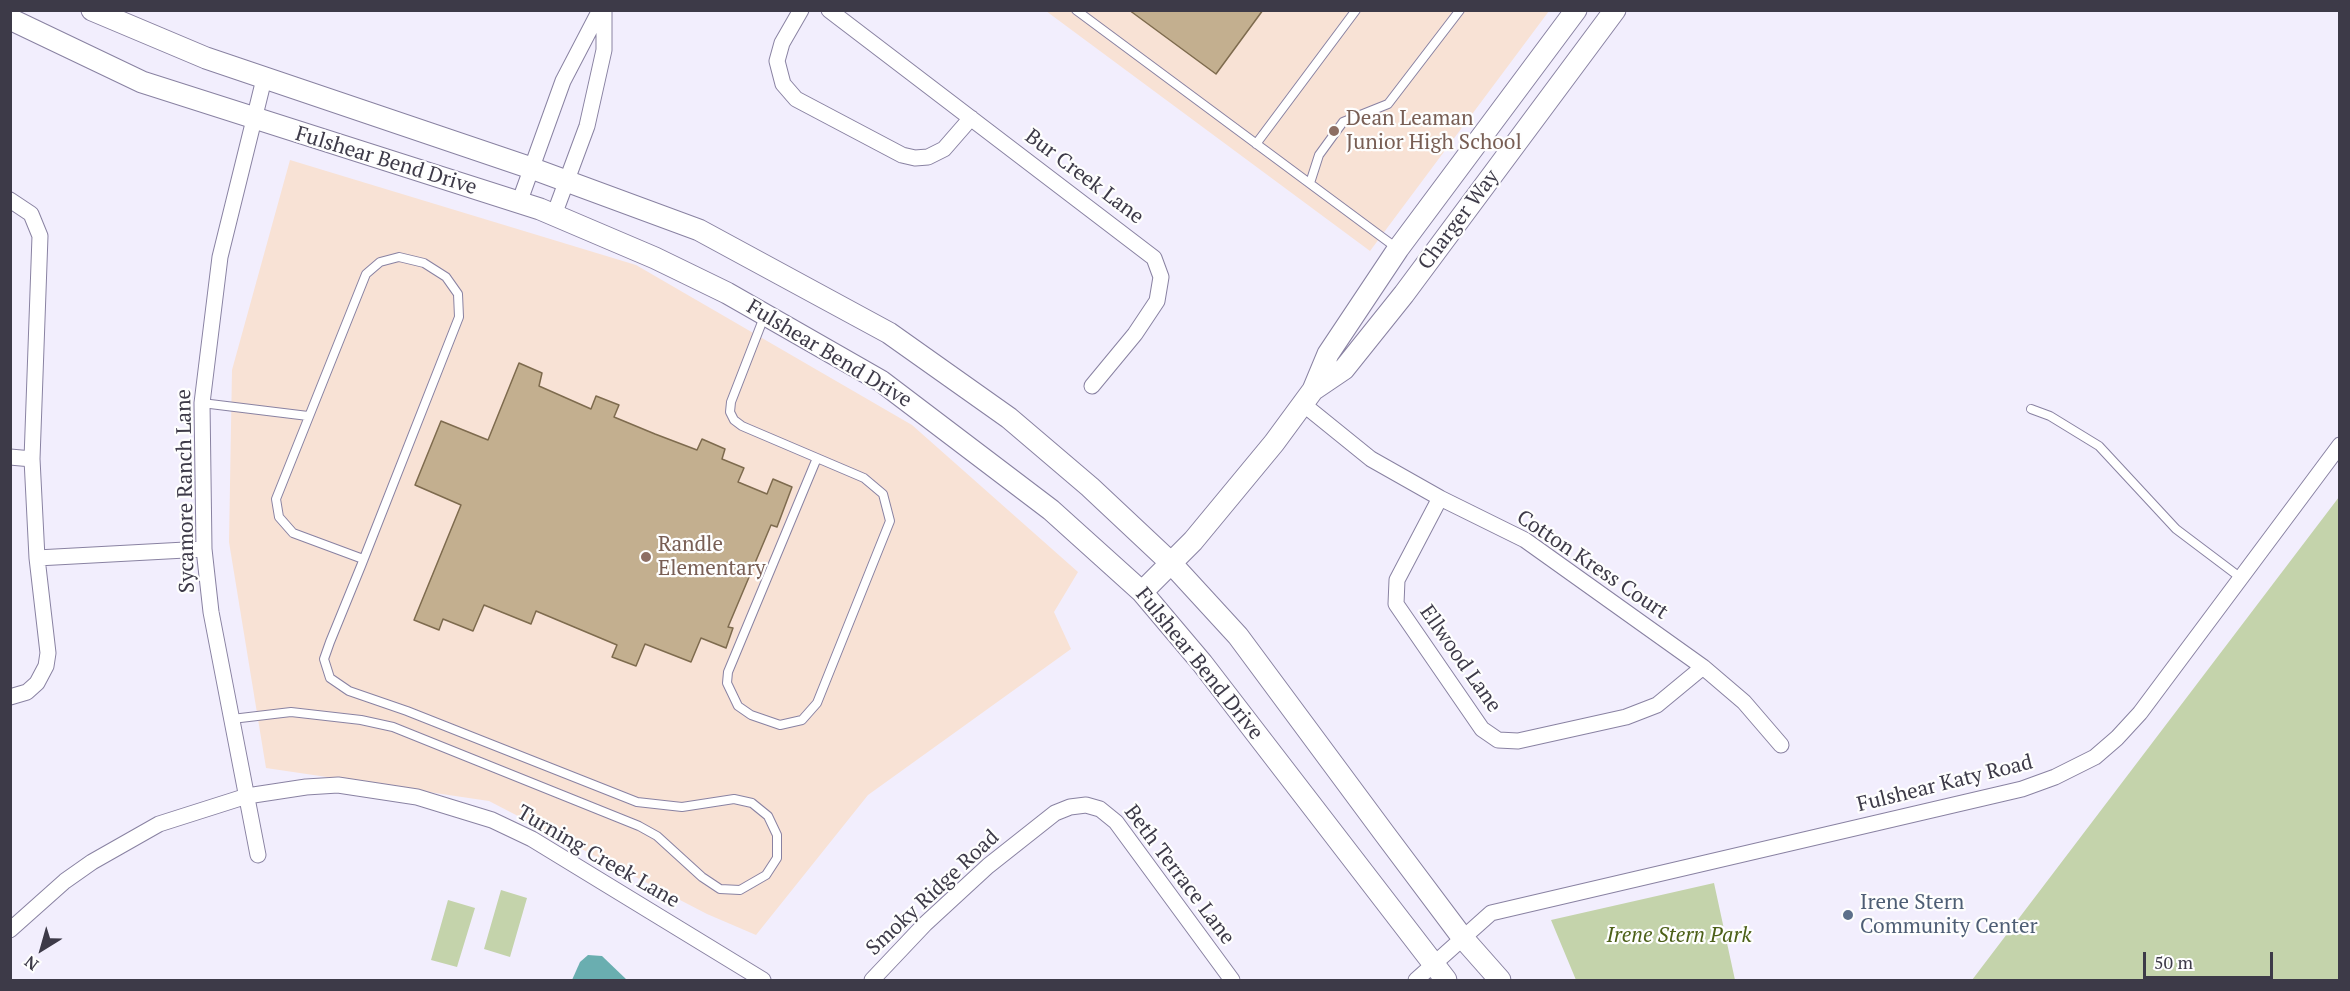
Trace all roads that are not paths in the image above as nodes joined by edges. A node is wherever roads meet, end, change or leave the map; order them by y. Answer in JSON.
{"nodes":[{"id":1,"x":92,"y":10,"type":"edge"},
{"id":2,"x":602,"y":10,"type":"edge"},
{"id":3,"x":801,"y":10,"type":"edge"},
{"id":4,"x":829,"y":10,"type":"edge"},
{"id":5,"x":1076,"y":10,"type":"edge"},
{"id":6,"x":1356,"y":10,"type":"edge"},
{"id":7,"x":1460,"y":10,"type":"edge"},
{"id":8,"x":1576,"y":10,"type":"edge"},
{"id":9,"x":1615,"y":10,"type":"edge"},
{"id":10,"x":10,"y":19,"type":"edge"},
{"id":11,"x":264,"y":79,"type":"junction"},
{"id":12,"x":971,"y":118,"type":"junction"},
{"id":13,"x":254,"y":119,"type":"junction"},
{"id":14,"x":1256,"y":144,"type":"junction"},
{"id":15,"x":531,"y":168,"type":"junction"},
{"id":16,"x":566,"y":180,"type":"junction"},
{"id":17,"x":1310,"y":183,"type":"junction"},
{"id":18,"x":10,"y":200,"type":"edge"},
{"id":19,"x":519,"y":203,"type":"junction"},
{"id":20,"x":554,"y":215,"type":"junction"},
{"id":21,"x":1398,"y":249,"type":"junction"},
{"id":22,"x":1424,"y":268,"type":"junction"},
{"id":23,"x":766,"y":313,"type":"junction"},
{"id":24,"x":1092,"y":386,"type":"dead end"},
{"id":25,"x":1308,"y":397,"type":"junction"},
{"id":26,"x":202,"y":403,"type":"junction"},
{"id":27,"x":2031,"y":409,"type":"dead end"},
{"id":28,"x":308,"y":417,"type":"junction"},
{"id":29,"x":2340,"y":445,"type":"edge"},
{"id":30,"x":10,"y":457,"type":"edge"},
{"id":31,"x":817,"y":458,"type":"junction"},
{"id":32,"x":32,"y":459,"type":"junction"},
{"id":33,"x":1440,"y":498,"type":"junction"},
{"id":34,"x":204,"y":549,"type":"junction"},
{"id":35,"x":37,"y":558,"type":"junction"},
{"id":36,"x":363,"y":559,"type":"junction"},
{"id":37,"x":1171,"y":563,"type":"junction"},
{"id":38,"x":2241,"y":578,"type":"junction"},
{"id":39,"x":1142,"y":592,"type":"junction"},
{"id":40,"x":1703,"y":667,"type":"junction"},
{"id":41,"x":10,"y":697,"type":"edge"},
{"id":42,"x":232,"y":719,"type":"junction"},
{"id":43,"x":1781,"y":745,"type":"dead end"},
{"id":44,"x":247,"y":796,"type":"junction"},
{"id":45,"x":1086,"y":805,"type":"joint"},
{"id":46,"x":258,"y":855,"type":"dead end"},
{"id":47,"x":10,"y":930,"type":"edge"},
{"id":48,"x":1462,"y":937,"type":"junction"},
{"id":49,"x":1440,"y":973,"type":"edge"},
{"id":50,"x":763,"y":981,"type":"edge"},
{"id":51,"x":872,"y":981,"type":"edge"},
{"id":52,"x":1232,"y":981,"type":"edge"},
{"id":53,"x":1416,"y":981,"type":"edge"},
{"id":54,"x":1500,"y":981,"type":"edge"}],
"edges":[{"from":1,"to":11,"type":"street","name":"Fulshear Bend Drive"},
{"from":2,"to":15,"type":"street"},
{"from":2,"to":16,"type":"street"},
{"from":3,"to":12,"type":"street"},
{"from":4,"to":12,"type":"street","name":"Bur Creek Lane"},
{"from":5,"to":14,"type":"lane"},
{"from":6,"to":14,"type":"lane"},
{"from":7,"to":17,"type":"lane"},
{"from":8,"to":21,"type":"street","name":"Charger Way"},
{"from":9,"to":22,"type":"street","name":"Charger Way"},
{"from":10,"to":13,"type":"street","name":"Fulshear Bend Drive"},
{"from":11,"to":13,"type":"street","name":"Sycamore Ranch Lane"},
{"from":11,"to":15,"type":"street","name":"Fulshear Bend Drive"},
{"from":12,"to":24,"type":"street","name":"Bur Creek Lane"},
{"from":13,"to":19,"type":"street","name":"Fulshear Bend Drive"},
{"from":13,"to":26,"type":"street","name":"Sycamore Ranch Lane"},
{"from":14,"to":17,"type":"lane"},
{"from":15,"to":16,"type":"street","name":"Fulshear Bend Drive"},
{"from":15,"to":19,"type":"street"},
{"from":16,"to":20,"type":"street"},
{"from":16,"to":37,"type":"street","name":"Fulshear Bend Drive"},
{"from":17,"to":21,"type":"lane"},
{"from":18,"to":32,"type":"street"},
{"from":19,"to":20,"type":"street","name":"Fulshear Bend Drive"},
{"from":20,"to":23,"type":"street","name":"Fulshear Bend Drive"},
{"from":21,"to":22,"type":"street"},
{"from":21,"to":25,"type":"street","name":"Charger Way"},
{"from":22,"to":25,"type":"street","name":"Charger Way"},
{"from":23,"to":31,"type":"lane"},
{"from":23,"to":39,"type":"street","name":"Fulshear Bend Drive"},
{"from":25,"to":33,"type":"street","name":"Cotton Kress Court"},
{"from":25,"to":37,"type":"street","name":"Charger Way"},
{"from":26,"to":28,"type":"lane"},
{"from":26,"to":34,"type":"street","name":"Sycamore Ranch Lane"},
{"from":27,"to":38,"type":"lane"},
{"from":28,"to":36,"type":"lane"},
{"from":28,"to":36,"type":"lane"},
{"from":29,"to":38,"type":"street","name":"Fulshear Katy Road"},
{"from":30,"to":32,"type":"street"},
{"from":31,"to":31,"type":"lane"},
{"from":32,"to":35,"type":"street"},
{"from":33,"to":40,"type":"street","name":"Cotton Kress Court"},
{"from":33,"to":40,"type":"street","name":"Ellwood Lane"},
{"from":34,"to":35,"type":"street"},
{"from":34,"to":42,"type":"street","name":"Sycamore Ranch Lane"},
{"from":35,"to":41,"type":"street"},
{"from":36,"to":42,"type":"lane"},
{"from":37,"to":39,"type":"street","name":"Charger Way"},
{"from":37,"to":48,"type":"street","name":"Fulshear Bend Drive"},
{"from":38,"to":48,"type":"street","name":"Fulshear Katy Road"},
{"from":39,"to":49,"type":"street","name":"Fulshear Bend Drive"},
{"from":40,"to":43,"type":"street","name":"Cotton Kress Court"},
{"from":42,"to":44,"type":"street","name":"Sycamore Ranch Lane"},
{"from":44,"to":46,"type":"street","name":"Sycamore Ranch Lane"},
{"from":44,"to":47,"type":"street","name":"Turning Creek Lane"},
{"from":44,"to":50,"type":"street","name":"Turning Creek Lane"},
{"from":45,"to":51,"type":"street","name":"Smoky Ridge Road"},
{"from":45,"to":52,"type":"street","name":"Beth Terrace Lane"},
{"from":48,"to":49,"type":"street","name":"Fulshear Katy Road"},
{"from":48,"to":54,"type":"street","name":"Fulshear Bend Drive"},
{"from":49,"to":53,"type":"street","name":"Fulshear Katy Road"}]}
